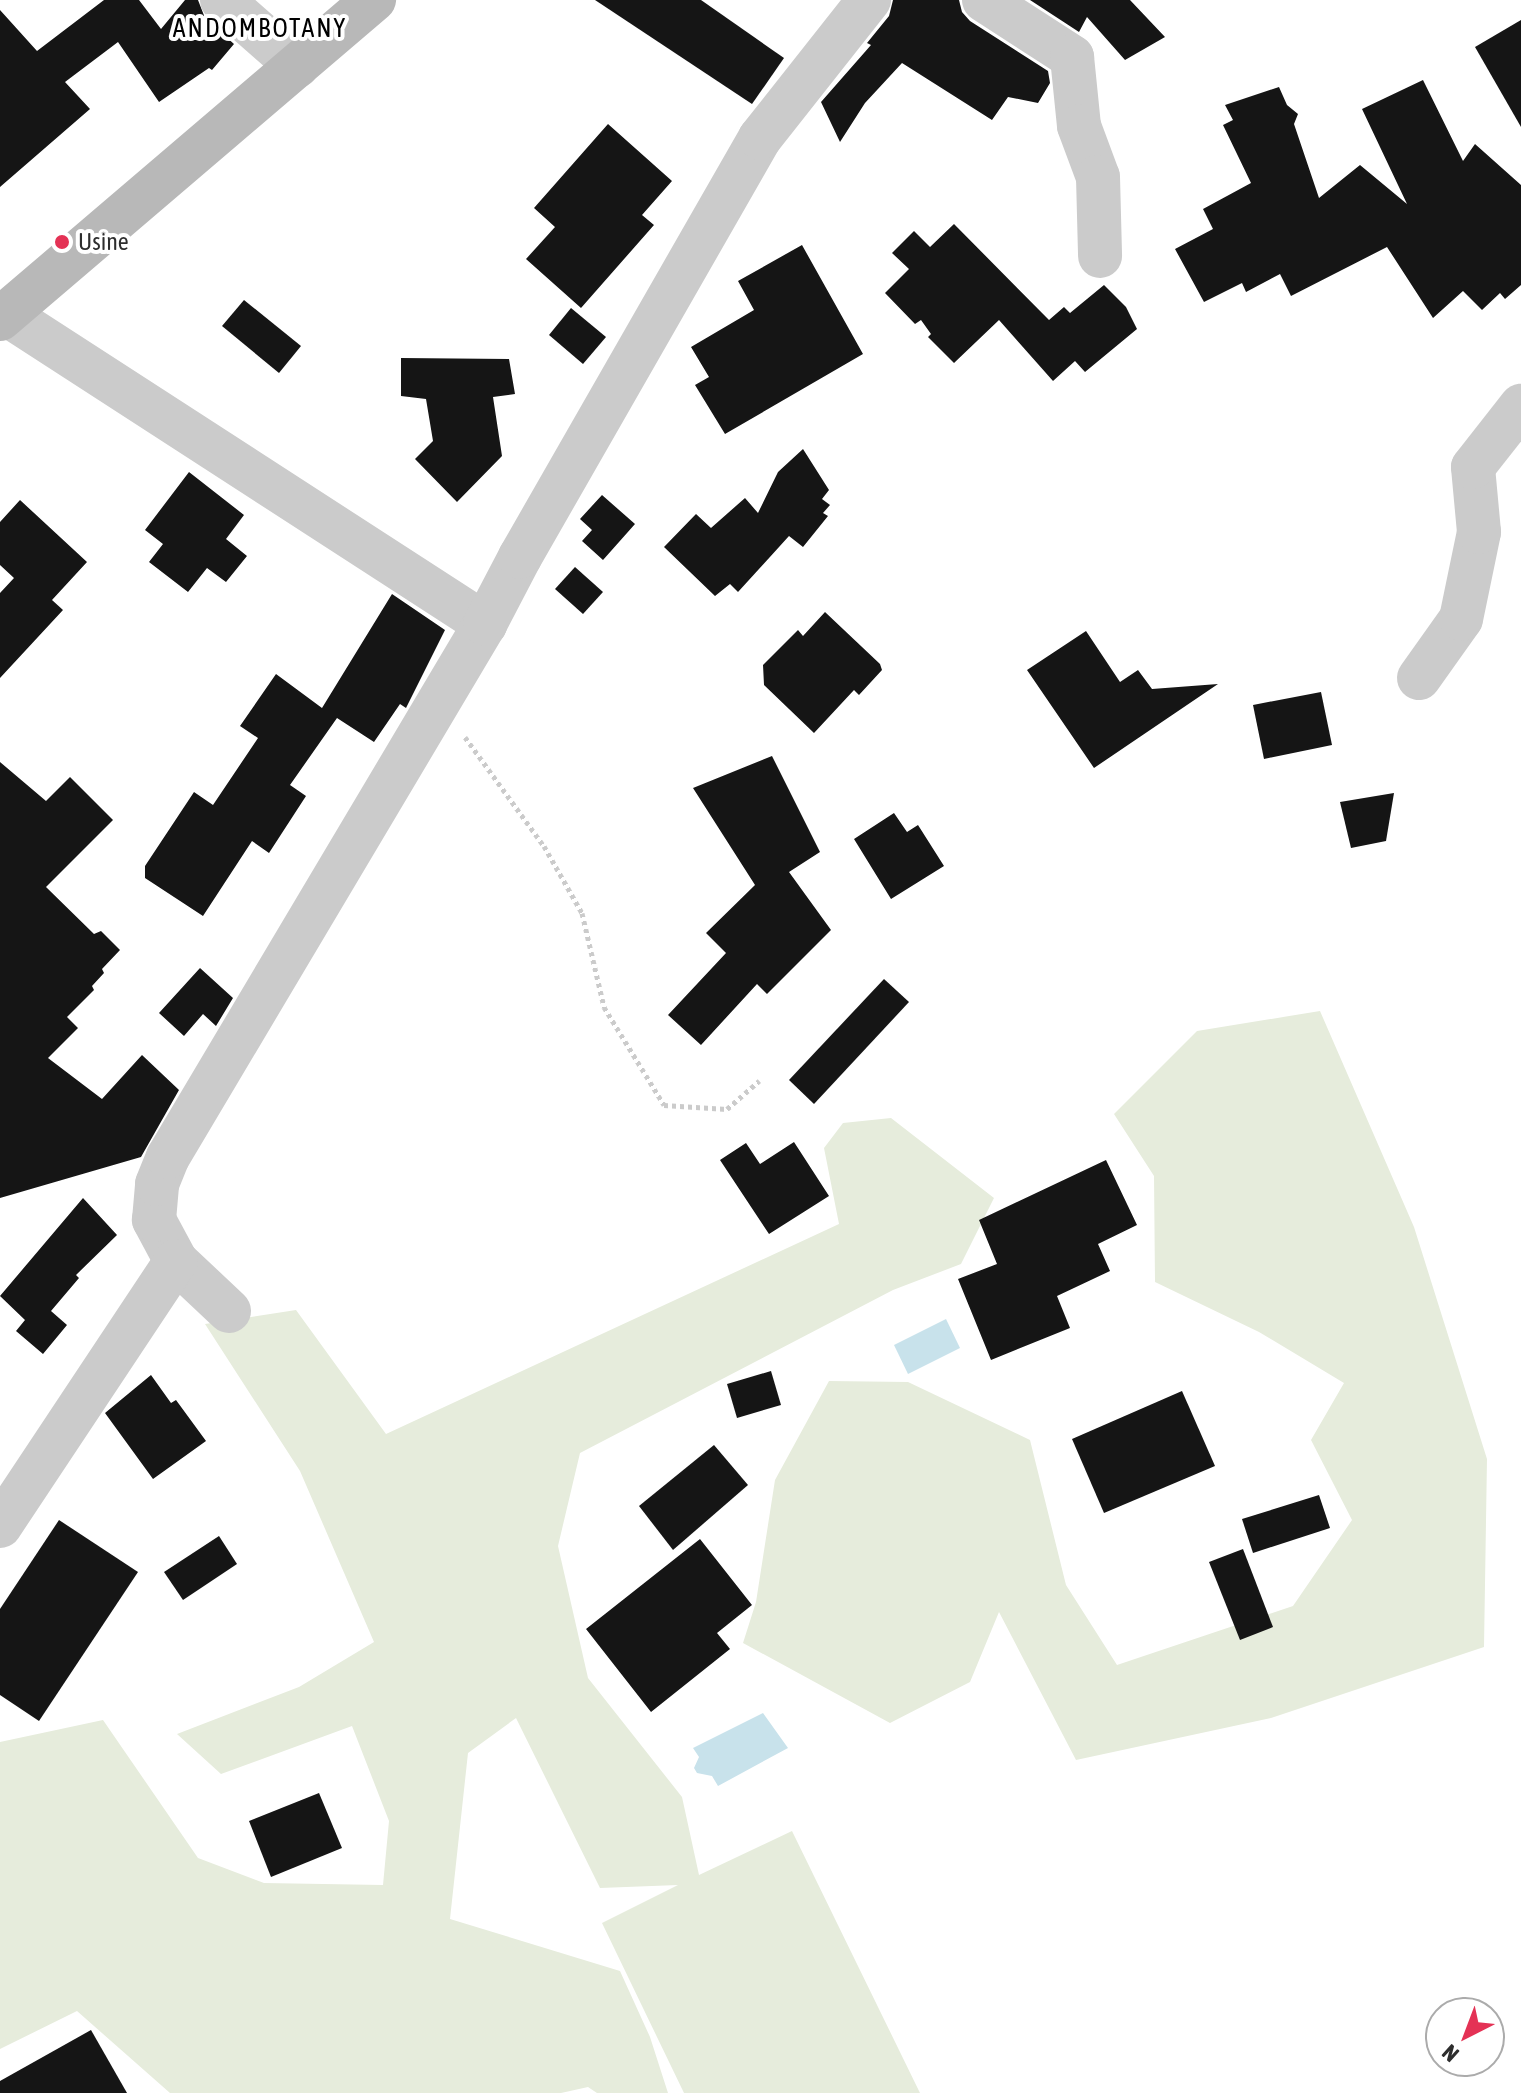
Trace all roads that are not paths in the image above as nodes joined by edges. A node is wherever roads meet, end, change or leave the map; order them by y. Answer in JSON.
{"nodes":[{"id":1,"x":222,"y":0,"type":"edge"},
{"id":2,"x":374,"y":0,"type":"edge"},
{"id":3,"x":869,"y":0,"type":"edge"},
{"id":4,"x":984,"y":0,"type":"edge"},
{"id":5,"x":297,"y":66,"type":"junction"},
{"id":6,"x":1100,"y":256,"type":"dead end"},
{"id":7,"x":3,"y":316,"type":"edge"},
{"id":8,"x":1521,"y":406,"type":"edge"},
{"id":9,"x":485,"y":624,"type":"junction"},
{"id":10,"x":1419,"y":678,"type":"dead end"},
{"id":11,"x":176,"y":1261,"type":"junction"},
{"id":12,"x":229,"y":1311,"type":"dead end"},
{"id":13,"x":0,"y":1526,"type":"edge"}],
"edges":[{"from":1,"to":5,"type":"street"},
{"from":2,"to":5,"type":"main road"},
{"from":3,"to":9,"type":"street"},
{"from":4,"to":6,"type":"street"},
{"from":5,"to":7,"type":"main road"},
{"from":7,"to":9,"type":"street"},
{"from":8,"to":10,"type":"street"},
{"from":9,"to":11,"type":"street"},
{"from":11,"to":12,"type":"street"},
{"from":11,"to":13,"type":"street"}]}
